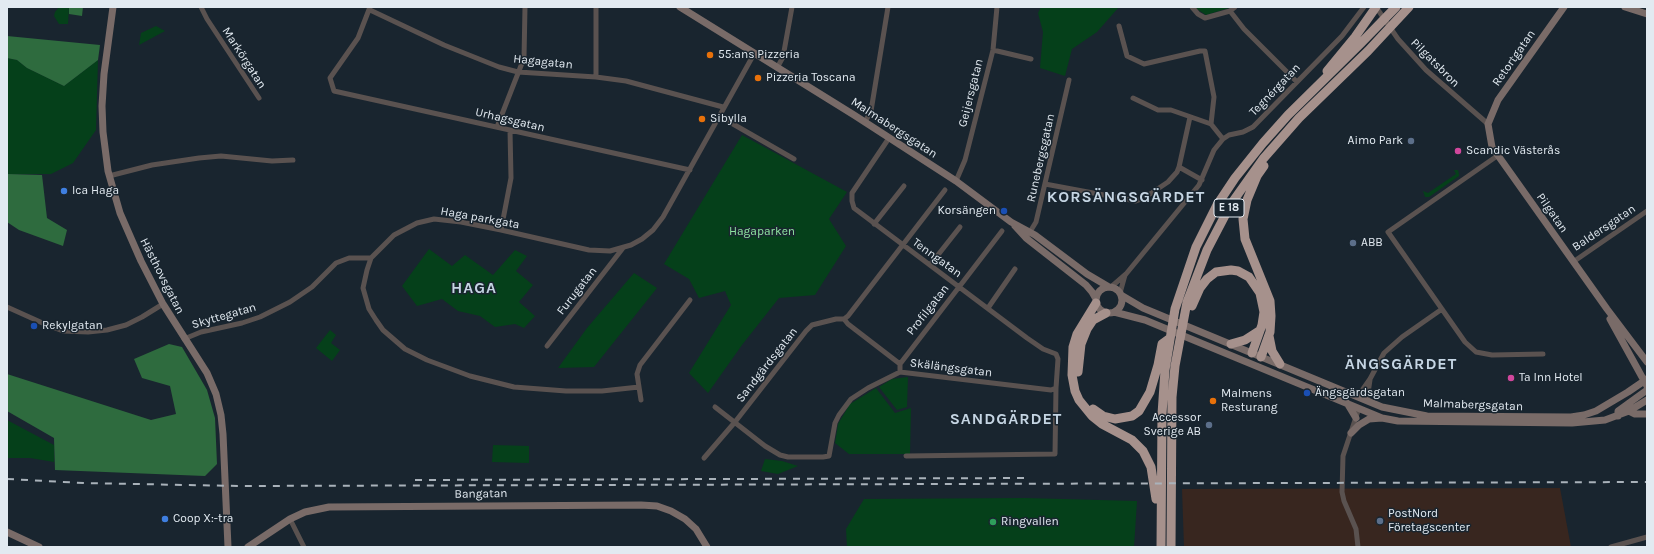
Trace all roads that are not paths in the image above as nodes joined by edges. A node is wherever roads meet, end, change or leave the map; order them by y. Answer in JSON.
{"nodes":[{"id":1,"x":113,"y":7,"type":"edge"},
{"id":2,"x":201,"y":7,"type":"edge"},
{"id":3,"x":525,"y":7,"type":"edge"},
{"id":4,"x":596,"y":7,"type":"edge"},
{"id":5,"x":792,"y":7,"type":"edge"},
{"id":6,"x":888,"y":7,"type":"edge"},
{"id":7,"x":997,"y":7,"type":"edge"},
{"id":8,"x":1192,"y":7,"type":"edge"},
{"id":9,"x":1235,"y":7,"type":"edge"},
{"id":10,"x":1364,"y":7,"type":"edge"},
{"id":11,"x":1376,"y":7,"type":"edge"},
{"id":12,"x":1396,"y":7,"type":"edge"},
{"id":13,"x":1409,"y":7,"type":"edge"},
{"id":14,"x":1564,"y":7,"type":"edge"},
{"id":15,"x":1625,"y":7,"type":"edge"},
{"id":16,"x":370,"y":8,"type":"edge"},
{"id":17,"x":685,"y":8,"type":"edge"},
{"id":18,"x":1230,"y":12,"type":"junction"},
{"id":19,"x":1647,"y":14,"type":"edge"},
{"id":20,"x":1119,"y":26,"type":"dead end"},
{"id":21,"x":993,"y":50,"type":"junction"},
{"id":22,"x":754,"y":54,"type":"junction"},
{"id":23,"x":1031,"y":59,"type":"dead end"},
{"id":24,"x":777,"y":68,"type":"junction"},
{"id":25,"x":518,"y":72,"type":"junction"},
{"id":26,"x":596,"y":77,"type":"junction"},
{"id":27,"x":1069,"y":80,"type":"dead end"},
{"id":28,"x":1297,"y":82,"type":"junction"},
{"id":29,"x":1322,"y":82,"type":"junction"},
{"id":30,"x":259,"y":98,"type":"dead end"},
{"id":31,"x":1133,"y":98,"type":"dead end"},
{"id":32,"x":723,"y":107,"type":"junction"},
{"id":33,"x":719,"y":116,"type":"junction"},
{"id":34,"x":1190,"y":118,"type":"junction"},
{"id":35,"x":1299,"y":118,"type":"junction"},
{"id":36,"x":865,"y":122,"type":"junction"},
{"id":37,"x":1211,"y":124,"type":"junction"},
{"id":38,"x":1488,"y":124,"type":"junction"},
{"id":39,"x":497,"y":127,"type":"junction"},
{"id":40,"x":510,"y":130,"type":"junction"},
{"id":41,"x":889,"y":138,"type":"junction"},
{"id":42,"x":1223,"y":139,"type":"junction"},
{"id":43,"x":1497,"y":156,"type":"junction"},
{"id":44,"x":794,"y":159,"type":"dead end"},
{"id":45,"x":293,"y":160,"type":"dead end"},
{"id":46,"x":1179,"y":167,"type":"junction"},
{"id":47,"x":690,"y":170,"type":"junction"},
{"id":48,"x":109,"y":176,"type":"junction"},
{"id":49,"x":1202,"y":180,"type":"junction"},
{"id":50,"x":956,"y":181,"type":"junction"},
{"id":51,"x":1045,"y":184,"type":"junction"},
{"id":52,"x":904,"y":186,"type":"dead end"},
{"id":53,"x":944,"y":190,"type":"dead end"},
{"id":54,"x":1647,"y":211,"type":"edge"},
{"id":55,"x":874,"y":224,"type":"junction"},
{"id":56,"x":960,"y":227,"type":"dead end"},
{"id":57,"x":501,"y":230,"type":"junction"},
{"id":58,"x":1002,"y":231,"type":"dead end"},
{"id":59,"x":1028,"y":235,"type":"junction"},
{"id":60,"x":902,"y":245,"type":"junction"},
{"id":61,"x":623,"y":248,"type":"junction"},
{"id":62,"x":371,"y":258,"type":"junction"},
{"id":63,"x":1573,"y":262,"type":"junction"},
{"id":64,"x":930,"y":265,"type":"junction"},
{"id":65,"x":1015,"y":269,"type":"dead end"},
{"id":66,"x":1126,"y":274,"type":"junction"},
{"id":67,"x":959,"y":287,"type":"junction"},
{"id":68,"x":1110,"y":287,"type":"junction"},
{"id":69,"x":1120,"y":294,"type":"junction"},
{"id":70,"x":690,"y":300,"type":"dead end"},
{"id":71,"x":1096,"y":301,"type":"junction"},
{"id":72,"x":163,"y":304,"type":"junction"},
{"id":73,"x":7,"y":307,"type":"edge"},
{"id":74,"x":988,"y":308,"type":"junction"},
{"id":75,"x":1607,"y":309,"type":"junction"},
{"id":76,"x":1442,"y":310,"type":"junction"},
{"id":77,"x":1185,"y":312,"type":"junction"},
{"id":78,"x":1110,"y":313,"type":"junction"},
{"id":79,"x":844,"y":319,"type":"junction"},
{"id":80,"x":1259,"y":331,"type":"junction"},
{"id":81,"x":1269,"y":335,"type":"junction"},
{"id":82,"x":184,"y":339,"type":"junction"},
{"id":83,"x":1169,"y":339,"type":"junction"},
{"id":84,"x":1231,"y":344,"type":"junction"},
{"id":85,"x":547,"y":346,"type":"dead end"},
{"id":86,"x":1252,"y":353,"type":"junction"},
{"id":87,"x":1543,"y":354,"type":"dead end"},
{"id":88,"x":1260,"y":361,"type":"junction"},
{"id":89,"x":1249,"y":362,"type":"junction"},
{"id":90,"x":1647,"y":362,"type":"edge"},
{"id":91,"x":900,"y":364,"type":"junction"},
{"id":92,"x":1280,"y":364,"type":"junction"},
{"id":93,"x":900,"y":372,"type":"junction"},
{"id":94,"x":1646,"y":382,"type":"edge"},
{"id":95,"x":639,"y":387,"type":"junction"},
{"id":96,"x":1056,"y":388,"type":"junction"},
{"id":97,"x":1647,"y":390,"type":"edge"},
{"id":98,"x":1364,"y":398,"type":"junction"},
{"id":99,"x":641,"y":400,"type":"dead end"},
{"id":100,"x":1647,"y":400,"type":"edge"},
{"id":101,"x":1347,"y":403,"type":"junction"},
{"id":102,"x":716,"y":407,"type":"dead end"},
{"id":103,"x":1359,"y":408,"type":"junction"},
{"id":104,"x":1629,"y":411,"type":"junction"},
{"id":105,"x":1647,"y":414,"type":"edge"},
{"id":106,"x":1618,"y":416,"type":"junction"},
{"id":107,"x":1356,"y":418,"type":"junction"},
{"id":108,"x":1382,"y":418,"type":"junction"},
{"id":109,"x":736,"y":422,"type":"junction"},
{"id":110,"x":1351,"y":433,"type":"junction"},
{"id":111,"x":906,"y":456,"type":"dead end"},
{"id":112,"x":704,"y":458,"type":"dead end"},
{"id":113,"x":1161,"y":511,"type":"junction"},
{"id":114,"x":290,"y":519,"type":"junction"},
{"id":115,"x":7,"y":532,"type":"edge"},
{"id":116,"x":1647,"y":537,"type":"edge"},
{"id":117,"x":39,"y":547,"type":"edge"},
{"id":118,"x":228,"y":547,"type":"edge"},
{"id":119,"x":248,"y":547,"type":"edge"},
{"id":120,"x":304,"y":547,"type":"edge"},
{"id":121,"x":707,"y":547,"type":"edge"},
{"id":122,"x":1161,"y":547,"type":"edge"},
{"id":123,"x":1171,"y":547,"type":"edge"},
{"id":124,"x":1358,"y":547,"type":"edge"},
{"id":125,"x":1611,"y":547,"type":"edge"}],
"edges":[{"from":1,"to":48,"type":"main road","name":"Hästhovsgatan"},
{"from":2,"to":30,"type":"street","name":"Markörgatan"},
{"from":3,"to":25,"type":"street"},
{"from":4,"to":26,"type":"street"},
{"from":5,"to":24,"type":"street"},
{"from":6,"to":36,"type":"street"},
{"from":7,"to":21,"type":"street","name":"Geijersgatan"},
{"from":8,"to":18,"type":"street"},
{"from":9,"to":18,"type":"street"},
{"from":10,"to":28,"type":"street","name":"Tegnérgatan"},
{"from":11,"to":29,"type":"highway","number":"E 18"},
{"from":11,"to":38,"type":"street","name":"Pilgatsbron"},
{"from":12,"to":29,"type":"highway","number":"E 18"},
{"from":13,"to":35,"type":"highway","number":"E 18"},
{"from":14,"to":38,"type":"main road","name":"Retortgatan"},
{"from":15,"to":19,"type":"main road"},
{"from":16,"to":25,"type":"street","name":"Hagagatan"},
{"from":16,"to":39,"type":"street","name":"Urhagsgatan"},
{"from":17,"to":22,"type":"main road","name":"Malmabergsgatan"},
{"from":18,"to":28,"type":"street"},
{"from":20,"to":37,"type":"street"},
{"from":21,"to":23,"type":"street"},
{"from":21,"to":50,"type":"street","name":"Geijersgatan"},
{"from":22,"to":24,"type":"main road","name":"Malmabergsgatan"},
{"from":22,"to":32,"type":"street","name":"Haga parkgata"},
{"from":24,"to":36,"type":"main road","name":"Malmabergsgatan"},
{"from":25,"to":26,"type":"street","name":"Hagagatan"},
{"from":25,"to":39,"type":"street"},
{"from":26,"to":32,"type":"street","name":"Hagagatan"},
{"from":27,"to":51,"type":"street","name":"Runebergsgatan"},
{"from":28,"to":42,"type":"street","name":"Tegnérgatan"},
{"from":29,"to":83,"type":"highway","number":"E 18"},
{"from":31,"to":34,"type":"street"},
{"from":32,"to":33,"type":"street","name":"Haga parkgata"},
{"from":33,"to":44,"type":"street"},
{"from":33,"to":47,"type":"street","name":"Haga parkgata"},
{"from":34,"to":37,"type":"street"},
{"from":34,"to":46,"type":"street"},
{"from":35,"to":77,"type":"highway","number":"E 18"},
{"from":35,"to":81,"type":"highway","number":"E 18"},
{"from":36,"to":41,"type":"main road","name":"Malmabergsgatan"},
{"from":37,"to":42,"type":"street"},
{"from":38,"to":43,"type":"main road","name":"Pilgatan"},
{"from":39,"to":40,"type":"street","name":"Urhagsgatan"},
{"from":40,"to":47,"type":"street","name":"Urhagsgatan"},
{"from":40,"to":57,"type":"street"},
{"from":41,"to":50,"type":"main road","name":"Malmabergsgatan"},
{"from":41,"to":55,"type":"street","name":"Tenngatan"},
{"from":42,"to":49,"type":"street"},
{"from":43,"to":63,"type":"main road","name":"Pilgatan"},
{"from":43,"to":76,"type":"street"},
{"from":45,"to":48,"type":"street"},
{"from":46,"to":49,"type":"street"},
{"from":46,"to":51,"type":"street"},
{"from":47,"to":61,"type":"street","name":"Haga parkgata"},
{"from":48,"to":72,"type":"main road","name":"Hästhovsgatan"},
{"from":49,"to":66,"type":"street"},
{"from":50,"to":59,"type":"main road","name":"Malmabergsgatan"},
{"from":51,"to":59,"type":"street","name":"Runebergsgatan"},
{"from":52,"to":55,"type":"street"},
{"from":53,"to":60,"type":"street"},
{"from":54,"to":63,"type":"street","name":"Baldersgatan"},
{"from":55,"to":60,"type":"street","name":"Tenngatan"},
{"from":56,"to":64,"type":"street"},
{"from":57,"to":61,"type":"street","name":"Haga parkgata"},
{"from":57,"to":62,"type":"street","name":"Haga parkgata"},
{"from":58,"to":67,"type":"street","name":"Profilgatan"},
{"from":59,"to":68,"type":"main road","name":"Malmabergsgatan"},
{"from":59,"to":71,"type":"main road","name":"Malmabergsgatan"},
{"from":60,"to":64,"type":"street","name":"Tenngatan"},
{"from":60,"to":79,"type":"street"},
{"from":61,"to":85,"type":"street","name":"Furugatan"},
{"from":62,"to":82,"type":"street","name":"Skyttegatan"},
{"from":62,"to":95,"type":"street","name":"Haga parkgata"},
{"from":63,"to":75,"type":"main road","name":"Pilgatan"},
{"from":64,"to":67,"type":"street","name":"Tenngatan"},
{"from":65,"to":74,"type":"street"},
{"from":66,"to":68,"type":"street"},
{"from":66,"to":69,"type":"street"},
{"from":67,"to":74,"type":"street","name":"Tenngatan"},
{"from":67,"to":91,"type":"street","name":"Profilgatan"},
{"from":68,"to":69,"type":"main road"},
{"from":68,"to":71,"type":"main road"},
{"from":69,"to":78,"type":"main road"},
{"from":69,"to":84,"type":"main road","name":"Malmabergsgatan"},
{"from":70,"to":95,"type":"street"},
{"from":71,"to":78,"type":"main road"},
{"from":71,"to":113,"type":"highway","number":"E 18"},
{"from":72,"to":73,"type":"street"},
{"from":72,"to":82,"type":"main road","name":"Hästhovsgatan"},
{"from":74,"to":96,"type":"street","name":"Tenngatan"},
{"from":75,"to":90,"type":"main road","name":"Pilgatan"},
{"from":75,"to":94,"type":"main road","name":"Pilgatan"},
{"from":76,"to":87,"type":"street"},
{"from":76,"to":98,"type":"street"},
{"from":77,"to":80,"type":"highway","number":"E 18"},
{"from":77,"to":123,"type":"highway","number":"E 18"},
{"from":78,"to":83,"type":"highway","number":"E 18"},
{"from":78,"to":89,"type":"main road","name":"Malmabergsgatan"},
{"from":79,"to":91,"type":"street"},
{"from":79,"to":109,"type":"street","name":"Sandgärdsgatan"},
{"from":80,"to":84,"type":"highway"},
{"from":80,"to":86,"type":"highway","number":"E 18"},
{"from":81,"to":88,"type":"highway","number":"E 18"},
{"from":81,"to":92,"type":"highway"},
{"from":82,"to":118,"type":"main road","name":"Hästhovsgatan"},
{"from":83,"to":113,"type":"highway","number":"E 18"},
{"from":84,"to":86,"type":"main road","name":"Malmabergsgatan"},
{"from":86,"to":88,"type":"main road","name":"Malmabergsgatan"},
{"from":86,"to":89,"type":"main road"},
{"from":88,"to":89,"type":"main road","name":"Malmabergsgatan"},
{"from":88,"to":92,"type":"main road","name":"Malmabergsgatan"},
{"from":88,"to":101,"type":"main road","name":"Malmabergsgatan"},
{"from":91,"to":93,"type":"street"},
{"from":92,"to":98,"type":"main road","name":"Malmabergsgatan"},
{"from":93,"to":96,"type":"street","name":"Skälängsgatan"},
{"from":93,"to":109,"type":"street","name":"Skälängsgatan"},
{"from":94,"to":98,"type":"main road","name":"Malmabergsgatan"},
{"from":95,"to":99,"type":"street"},
{"from":96,"to":111,"type":"street"},
{"from":97,"to":106,"type":"main road"},
{"from":98,"to":103,"type":"main road"},
{"from":100,"to":104,"type":"main road","name":"Malmabergsgatan"},
{"from":101,"to":103,"type":"main road","name":"Malmabergsgatan"},
{"from":101,"to":107,"type":"main road"},
{"from":102,"to":109,"type":"street","name":"Skälängsgatan"},
{"from":103,"to":107,"type":"street"},
{"from":103,"to":108,"type":"main road","name":"Malmabergsgatan"},
{"from":104,"to":105,"type":"main road"},
{"from":104,"to":106,"type":"main road","name":"Malmabergsgatan"},
{"from":106,"to":108,"type":"main road","name":"Malmabergsgatan"},
{"from":107,"to":110,"type":"street"},
{"from":108,"to":110,"type":"main road"},
{"from":109,"to":112,"type":"street","name":"Sandgärdsgatan"},
{"from":110,"to":124,"type":"street"},
{"from":113,"to":122,"type":"highway","number":"E 18"},
{"from":114,"to":119,"type":"main road","name":"Bangatan"},
{"from":114,"to":120,"type":"street"},
{"from":114,"to":121,"type":"main road","name":"Bangatan"},
{"from":115,"to":117,"type":"main road"},
{"from":116,"to":125,"type":"street"}]}
